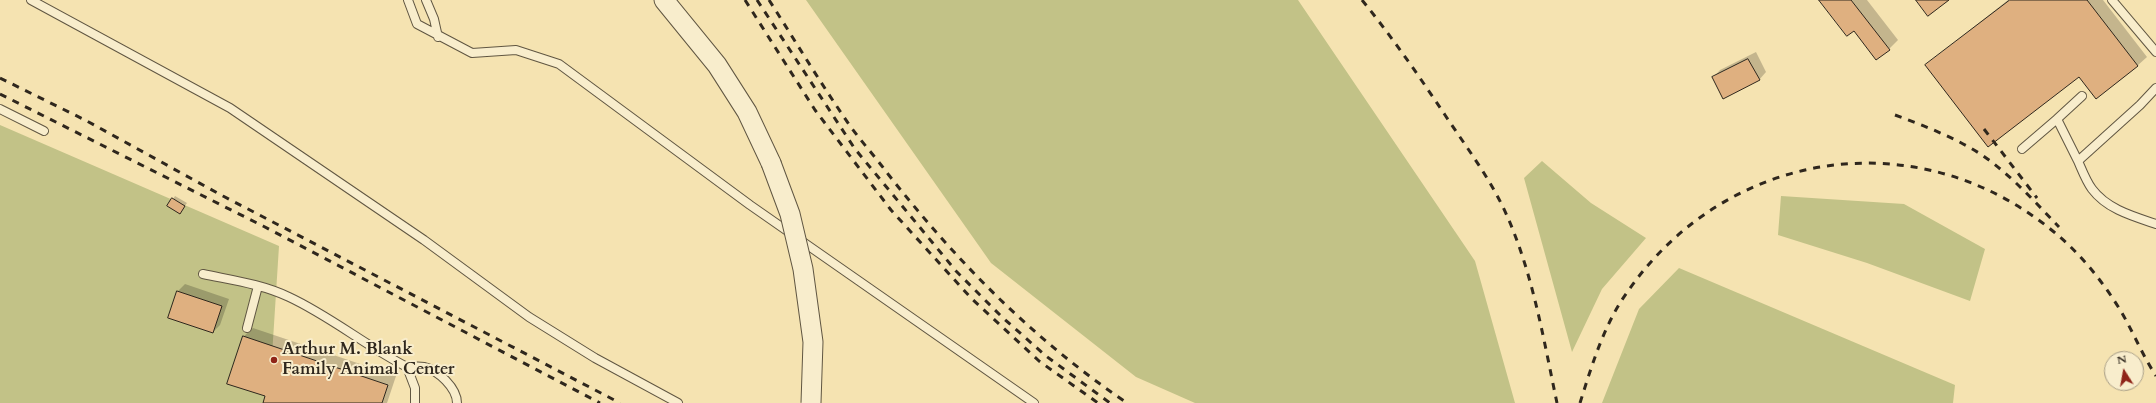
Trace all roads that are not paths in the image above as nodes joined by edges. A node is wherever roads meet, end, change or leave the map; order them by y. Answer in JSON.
{"nodes":[{"id":1,"x":31,"y":0,"type":"edge"},
{"id":2,"x":408,"y":0,"type":"edge"},
{"id":3,"x":426,"y":0,"type":"edge"},
{"id":4,"x":664,"y":0,"type":"edge"},
{"id":5,"x":2112,"y":0,"type":"edge"},
{"id":6,"x":438,"y":37,"type":"junction"},
{"id":7,"x":2156,"y":52,"type":"edge"},
{"id":8,"x":2156,"y":88,"type":"edge"},
{"id":9,"x":2082,"y":96,"type":"dead end"},
{"id":10,"x":0,"y":109,"type":"edge"},
{"id":11,"x":2057,"y":119,"type":"junction"},
{"id":12,"x":44,"y":131,"type":"dead end"},
{"id":13,"x":2022,"y":148,"type":"dead end"},
{"id":14,"x":2078,"y":161,"type":"junction"},
{"id":15,"x":2156,"y":224,"type":"edge"},
{"id":16,"x":203,"y":274,"type":"dead end"},
{"id":17,"x":258,"y":286,"type":"junction"},
{"id":18,"x":247,"y":328,"type":"dead end"},
{"id":19,"x":407,"y":367,"type":"junction"},
{"id":20,"x":415,"y":403,"type":"edge"},
{"id":21,"x":457,"y":403,"type":"edge"},
{"id":22,"x":678,"y":403,"type":"edge"},
{"id":23,"x":811,"y":403,"type":"edge"},
{"id":24,"x":1034,"y":403,"type":"edge"}],
"edges":[{"from":1,"to":22,"type":"lane"},
{"from":2,"to":6,"type":"lane"},
{"from":3,"to":6,"type":"lane"},
{"from":4,"to":23,"type":"street","bridge":true},
{"from":5,"to":7,"type":"lane"},
{"from":6,"to":24,"type":"lane"},
{"from":8,"to":14,"type":"lane"},
{"from":9,"to":11,"type":"lane"},
{"from":10,"to":12,"type":"lane"},
{"from":11,"to":13,"type":"lane"},
{"from":11,"to":14,"type":"lane"},
{"from":14,"to":15,"type":"lane"},
{"from":16,"to":17,"type":"lane"},
{"from":17,"to":18,"type":"lane"},
{"from":17,"to":19,"type":"lane"},
{"from":19,"to":20,"type":"lane"},
{"from":19,"to":21,"type":"lane"}]}
